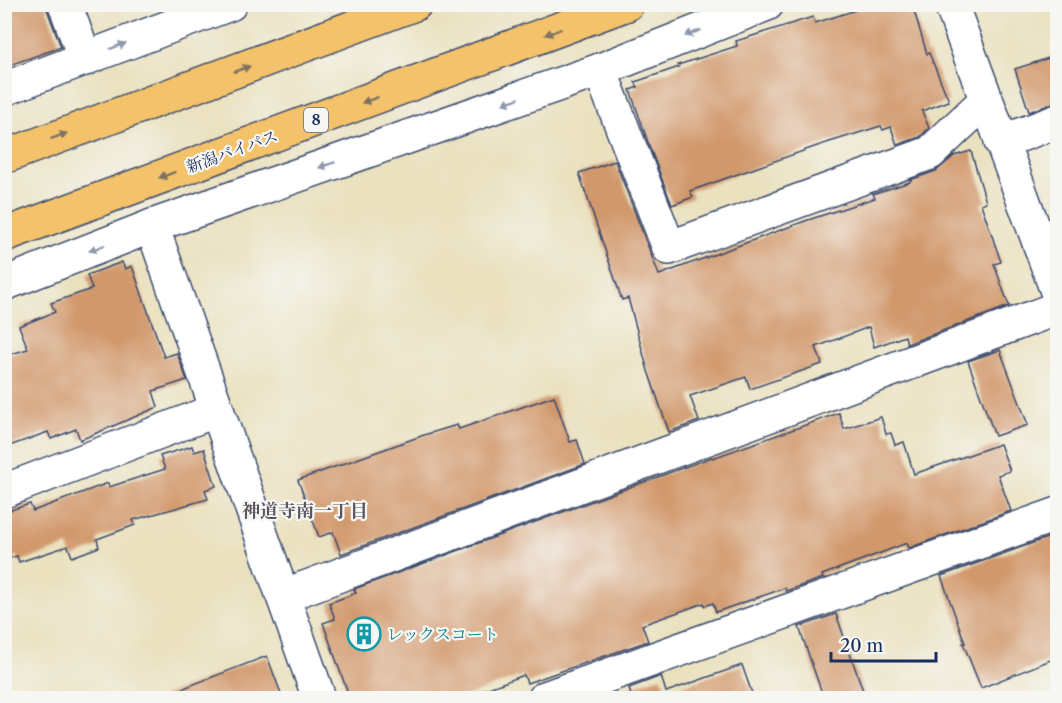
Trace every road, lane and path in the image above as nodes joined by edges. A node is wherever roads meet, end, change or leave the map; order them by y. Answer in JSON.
{"nodes":[{"id":1,"x":65,"y":4,"type":"edge"},
{"id":2,"x":230,"y":4,"type":"edge"},
{"id":3,"x":415,"y":4,"type":"edge"},
{"id":4,"x":627,"y":4,"type":"edge"},
{"id":5,"x":768,"y":4,"type":"edge"},
{"id":6,"x":951,"y":4,"type":"edge"},
{"id":7,"x":85,"y":58,"type":"junction"},
{"id":8,"x":600,"y":70,"type":"junction"},
{"id":9,"x":4,"y":89,"type":"edge"},
{"id":10,"x":987,"y":100,"type":"junction"},
{"id":11,"x":1058,"y":121,"type":"edge"},
{"id":12,"x":1001,"y":142,"type":"junction"},
{"id":13,"x":4,"y":157,"type":"edge"},
{"id":14,"x":152,"y":226,"type":"junction"},
{"id":15,"x":4,"y":235,"type":"edge"},
{"id":16,"x":4,"y":284,"type":"edge"},
{"id":17,"x":1058,"y":294,"type":"edge"},
{"id":18,"x":1058,"y":308,"type":"edge"},
{"id":19,"x":217,"y":410,"type":"junction"},
{"id":20,"x":4,"y":491,"type":"edge"},
{"id":21,"x":1058,"y":514,"type":"edge"},
{"id":22,"x":283,"y":597,"type":"junction"},
{"id":23,"x":319,"y":699,"type":"edge"},
{"id":24,"x":545,"y":699,"type":"edge"}],
"edges":[{"from":1,"to":7,"type":"street"},
{"from":7,"to":2,"type":"street","one_way":true},
{"from":13,"to":3,"type":"highway","one_way":true},
{"from":4,"to":15,"type":"highway","name":"新潟バイパス","number":"8","one_way":true},
{"from":5,"to":8,"type":"street","one_way":true},
{"from":6,"to":10,"type":"street"},
{"from":7,"to":9,"type":"street"},
{"from":8,"to":10,"type":"street"},
{"from":8,"to":14,"type":"street","one_way":true},
{"from":10,"to":12,"type":"street"},
{"from":11,"to":12,"type":"street"},
{"from":12,"to":17,"type":"street"},
{"from":14,"to":16,"type":"street","one_way":true},
{"from":14,"to":19,"type":"street"},
{"from":18,"to":22,"type":"street"},
{"from":19,"to":20,"type":"street"},
{"from":19,"to":22,"type":"street"},
{"from":21,"to":24,"type":"street"},
{"from":22,"to":23,"type":"street"}]}
